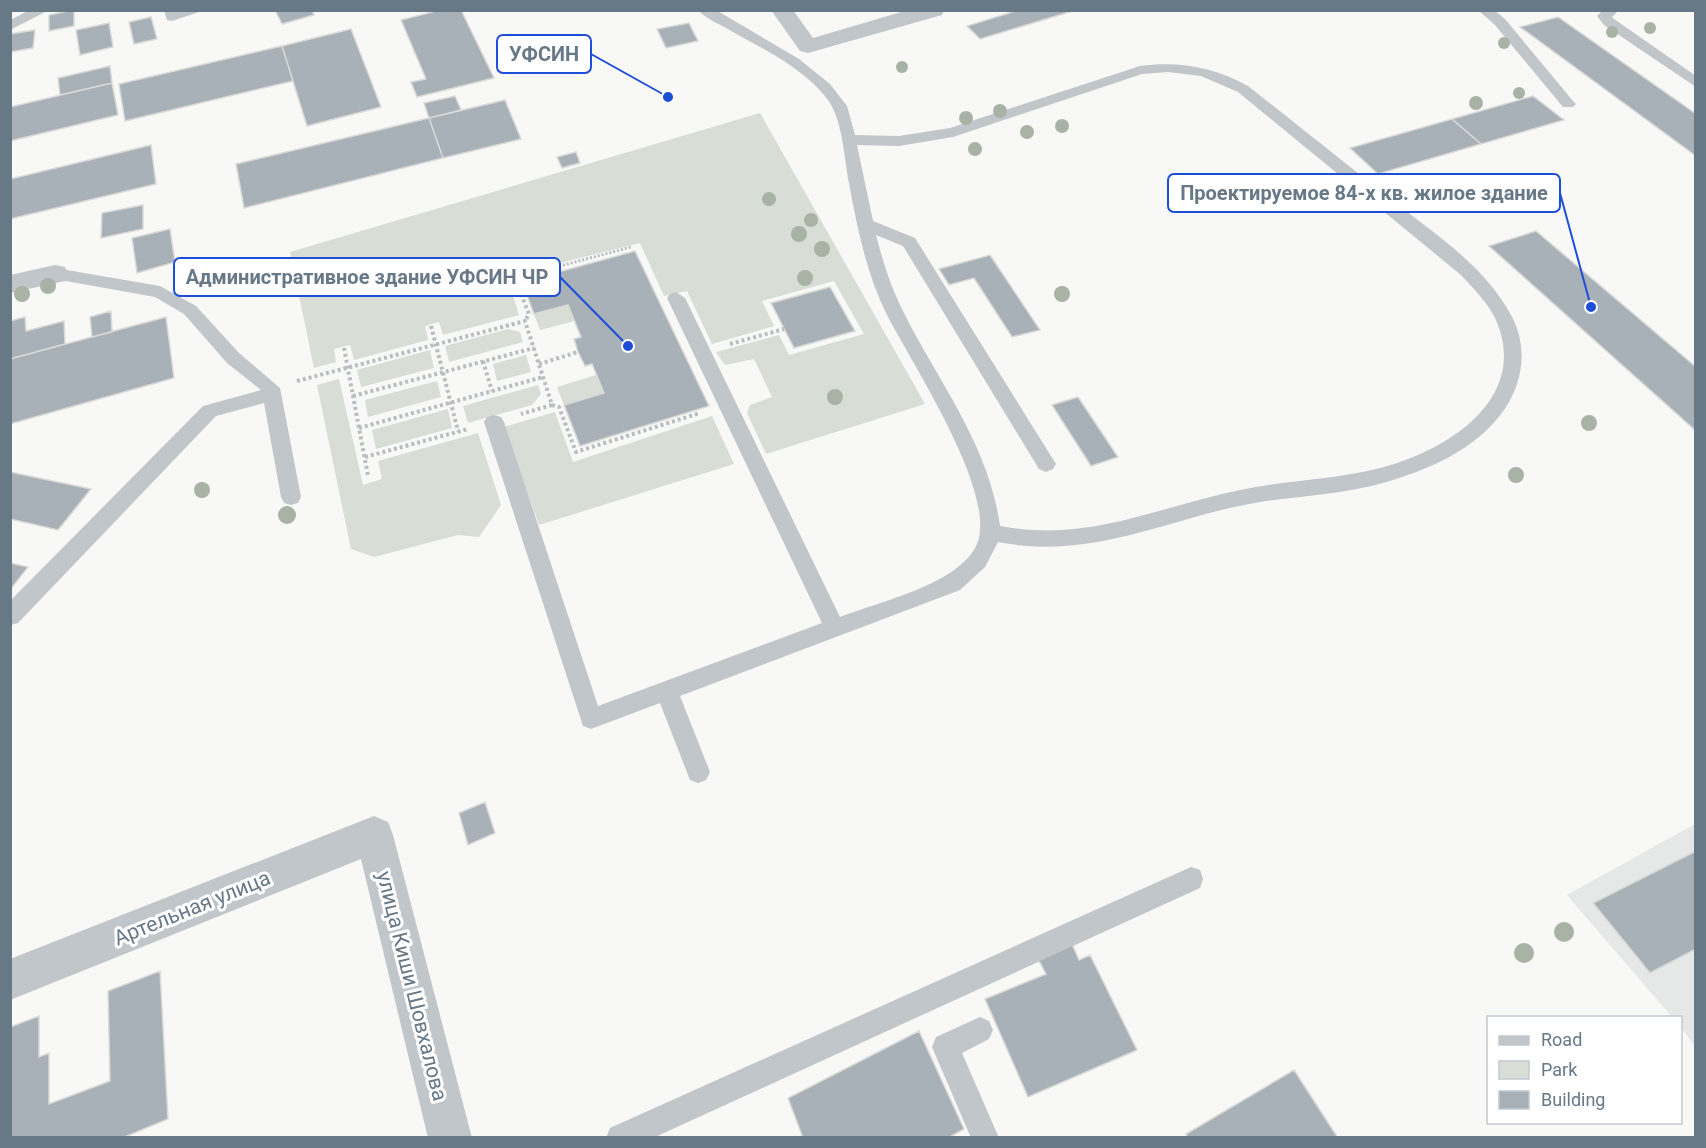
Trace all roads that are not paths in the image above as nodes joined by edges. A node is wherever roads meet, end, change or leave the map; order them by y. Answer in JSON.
{"nodes":[{"id":1,"x":42,"y":10,"type":"edge"},
{"id":2,"x":171,"y":10,"type":"edge"},
{"id":3,"x":198,"y":10,"type":"edge"},
{"id":4,"x":705,"y":10,"type":"edge"},
{"id":5,"x":781,"y":10,"type":"edge"},
{"id":6,"x":934,"y":10,"type":"edge"},
{"id":7,"x":1485,"y":10,"type":"edge"},
{"id":8,"x":1612,"y":10,"type":"edge"},
{"id":9,"x":10,"y":26,"type":"edge"},
{"id":10,"x":808,"y":46,"type":"junction"},
{"id":11,"x":789,"y":61,"type":"junction"},
{"id":12,"x":1695,"y":83,"type":"edge"},
{"id":13,"x":1568,"y":104,"type":"dead end"},
{"id":14,"x":848,"y":140,"type":"junction"},
{"id":15,"x":867,"y":225,"type":"junction"},
{"id":16,"x":55,"y":274,"type":"joint"},
{"id":17,"x":10,"y":284,"type":"edge"},
{"id":18,"x":676,"y":298,"type":"dead end"},
{"id":19,"x":271,"y":391,"type":"junction"},
{"id":20,"x":494,"y":422,"type":"road end"},
{"id":21,"x":1046,"y":464,"type":"dead end"},
{"id":22,"x":291,"y":497,"type":"dead end"},
{"id":23,"x":990,"y":532,"type":"junction"},
{"id":24,"x":10,"y":616,"type":"edge"},
{"id":25,"x":835,"y":628,"type":"junction"},
{"id":26,"x":667,"y":692,"type":"junction"},
{"id":27,"x":698,"y":772,"type":"dead end"},
{"id":28,"x":374,"y":835,"type":"joint"},
{"id":29,"x":1191,"y":879,"type":"dead end"},
{"id":30,"x":10,"y":980,"type":"edge"},
{"id":31,"x":980,"y":1030,"type":"dead end"},
{"id":32,"x":450,"y":1137,"type":"edge"},
{"id":33,"x":620,"y":1137,"type":"edge"},
{"id":34,"x":985,"y":1137,"type":"edge"}],
"edges":[{"from":1,"to":9,"type":"lane"},
{"from":2,"to":3,"type":"lane"},
{"from":4,"to":11,"type":"lane"},
{"from":5,"to":10,"type":"street"},
{"from":6,"to":10,"type":"street"},
{"from":7,"to":13,"type":"lane"},
{"from":8,"to":12,"type":"lane"},
{"from":10,"to":11,"type":"lane"},
{"from":11,"to":14,"type":"lane"},
{"from":14,"to":15,"type":"lane"},
{"from":14,"to":23,"type":"lane"},
{"from":15,"to":21,"type":"lane"},
{"from":15,"to":23,"type":"lane"},
{"from":16,"to":17,"type":"street"},
{"from":16,"to":19,"type":"lane"},
{"from":18,"to":25,"type":"lane"},
{"from":19,"to":22,"type":"lane"},
{"from":19,"to":24,"type":"lane"},
{"from":20,"to":26,"type":"lane"},
{"from":23,"to":25,"type":"lane"},
{"from":25,"to":26,"type":"lane"},
{"from":26,"to":27,"type":"lane"},
{"from":28,"to":30,"type":"street","name":"Артельная улица"},
{"from":28,"to":32,"type":"street","name":"улица Киши Шовхалова"},
{"from":29,"to":33,"type":"lane"},
{"from":31,"to":34,"type":"lane"}]}
